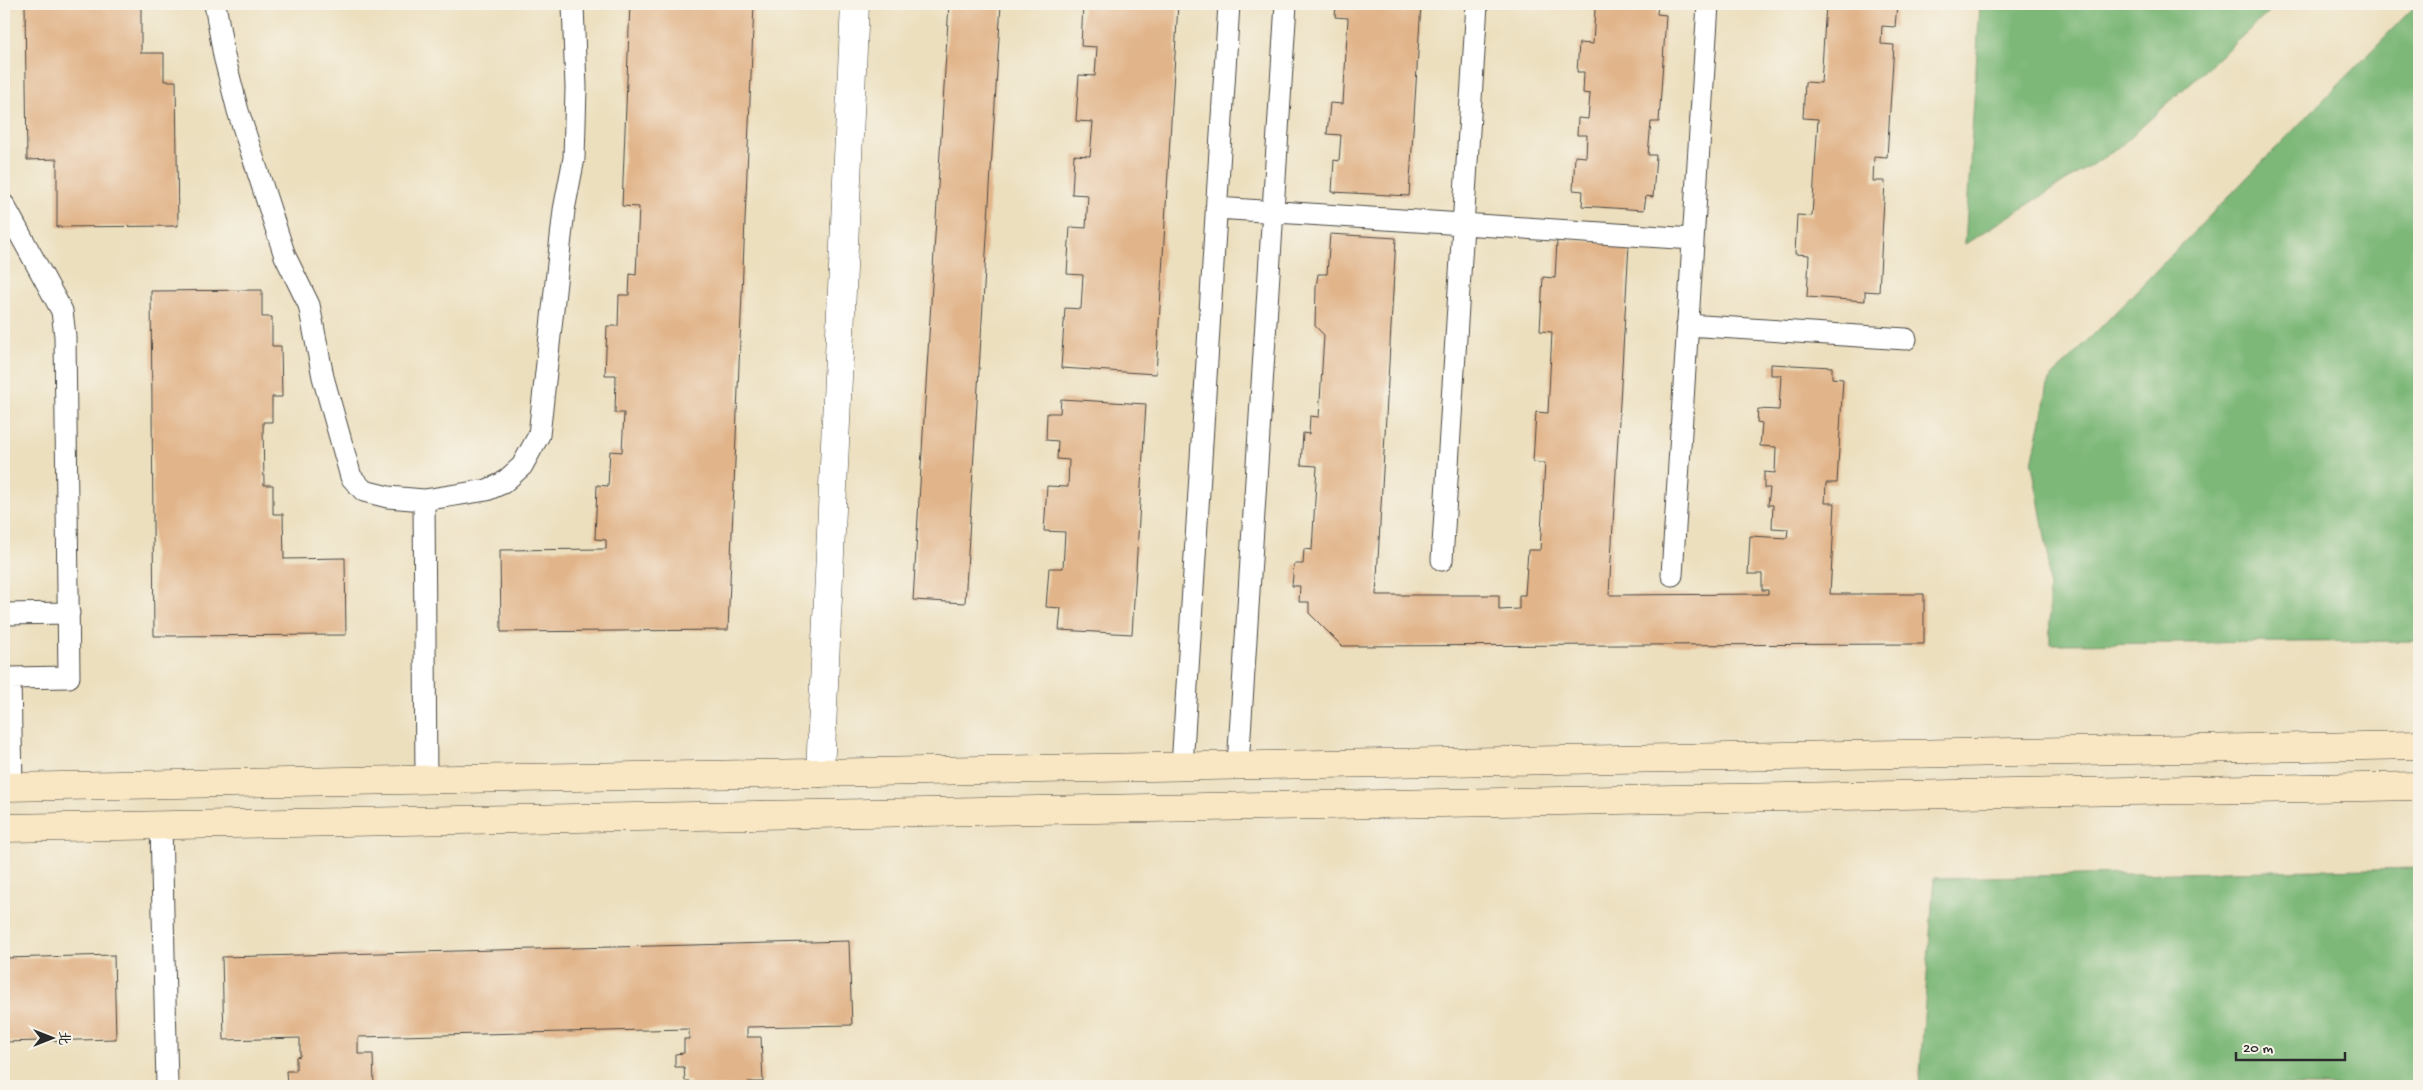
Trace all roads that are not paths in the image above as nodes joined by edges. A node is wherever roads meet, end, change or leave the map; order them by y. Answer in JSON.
{"nodes":[{"id":1,"x":215,"y":4,"type":"edge"},
{"id":2,"x":573,"y":4,"type":"edge"},
{"id":3,"x":855,"y":4,"type":"edge"},
{"id":4,"x":1229,"y":4,"type":"edge"},
{"id":5,"x":1286,"y":4,"type":"edge"},
{"id":6,"x":1477,"y":4,"type":"edge"},
{"id":7,"x":1708,"y":4,"type":"edge"},
{"id":8,"x":4,"y":205,"type":"edge"},
{"id":9,"x":1216,"y":208,"type":"junction"},
{"id":10,"x":1272,"y":212,"type":"junction"},
{"id":11,"x":1463,"y":224,"type":"junction"},
{"id":12,"x":1693,"y":239,"type":"junction"},
{"id":13,"x":1687,"y":325,"type":"junction"},
{"id":14,"x":1906,"y":339,"type":"dead end"},
{"id":15,"x":424,"y":500,"type":"junction"},
{"id":16,"x":1442,"y":560,"type":"dead end"},
{"id":17,"x":1672,"y":575,"type":"dead end"},
{"id":18,"x":69,"y":613,"type":"junction"},
{"id":19,"x":4,"y":614,"type":"edge"},
{"id":20,"x":2419,"y":745,"type":"edge"},
{"id":21,"x":1238,"y":766,"type":"junction"},
{"id":22,"x":1182,"y":767,"type":"junction"},
{"id":23,"x":820,"y":773,"type":"junction"},
{"id":24,"x":426,"y":780,"type":"junction"},
{"id":25,"x":2419,"y":786,"type":"edge"},
{"id":26,"x":8,"y":787,"type":"edge"},
{"id":27,"x":161,"y":826,"type":"junction"},
{"id":28,"x":4,"y":828,"type":"edge"},
{"id":29,"x":167,"y":1086,"type":"edge"}],
"edges":[{"from":1,"to":15,"type":"lane"},
{"from":2,"to":15,"type":"lane"},
{"from":3,"to":23,"type":"street"},
{"from":4,"to":9,"type":"lane"},
{"from":5,"to":10,"type":"lane"},
{"from":6,"to":11,"type":"lane"},
{"from":7,"to":12,"type":"lane"},
{"from":8,"to":18,"type":"lane"},
{"from":9,"to":10,"type":"lane"},
{"from":9,"to":22,"type":"lane"},
{"from":10,"to":11,"type":"lane"},
{"from":10,"to":21,"type":"lane"},
{"from":11,"to":12,"type":"lane"},
{"from":11,"to":16,"type":"lane"},
{"from":12,"to":13,"type":"lane"},
{"from":13,"to":14,"type":"lane"},
{"from":13,"to":17,"type":"lane"},
{"from":15,"to":24,"type":"lane"},
{"from":18,"to":19,"type":"lane"},
{"from":18,"to":26,"type":"lane"},
{"from":20,"to":21,"type":"street"},
{"from":21,"to":22,"type":"street"},
{"from":22,"to":23,"type":"street"},
{"from":23,"to":24,"type":"street"},
{"from":24,"to":26,"type":"street"},
{"from":25,"to":27,"type":"street"},
{"from":27,"to":28,"type":"street"},
{"from":27,"to":29,"type":"lane"}]}
